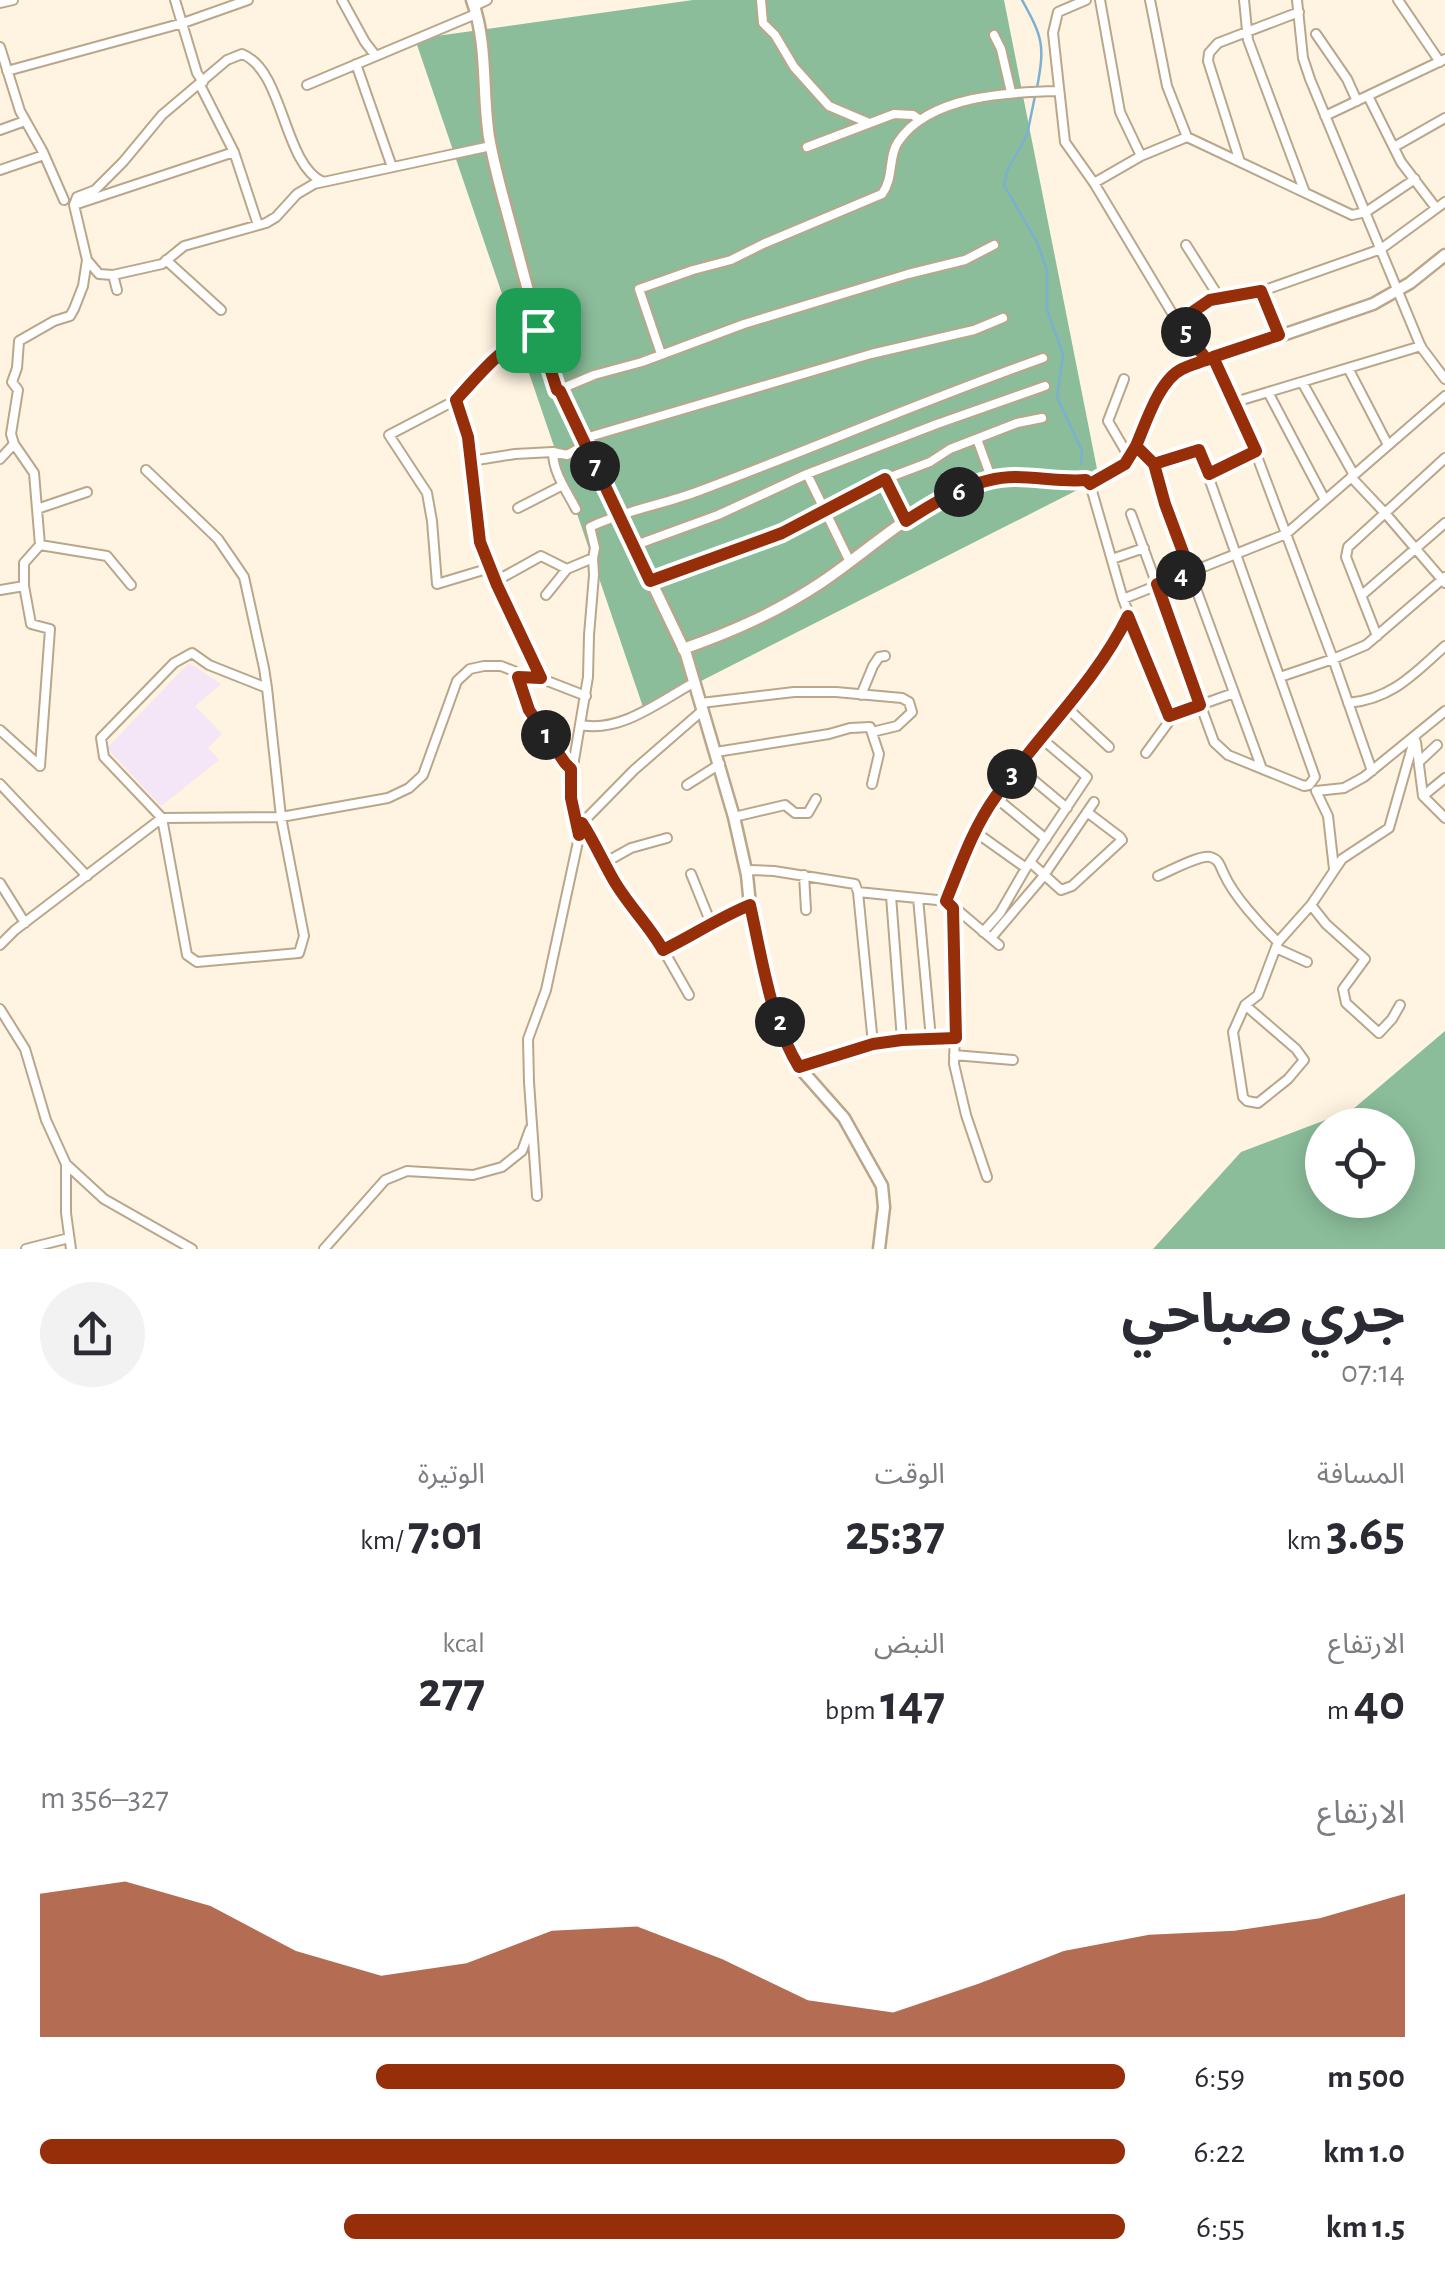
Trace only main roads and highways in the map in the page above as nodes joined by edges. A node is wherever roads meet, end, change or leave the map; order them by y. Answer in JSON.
{"nodes":[{"id":1,"x":474,"y":6,"type":"edge"},
{"id":2,"x":1445,"y":255,"type":"edge"},
{"id":3,"x":683,"y":649,"type":"junction"},
{"id":4,"x":879,"y":1249,"type":"edge"}],
"edges":[{"from":1,"to":3,"type":"main road"},
{"from":2,"to":3,"type":"main road"},
{"from":3,"to":4,"type":"main road"}]}
